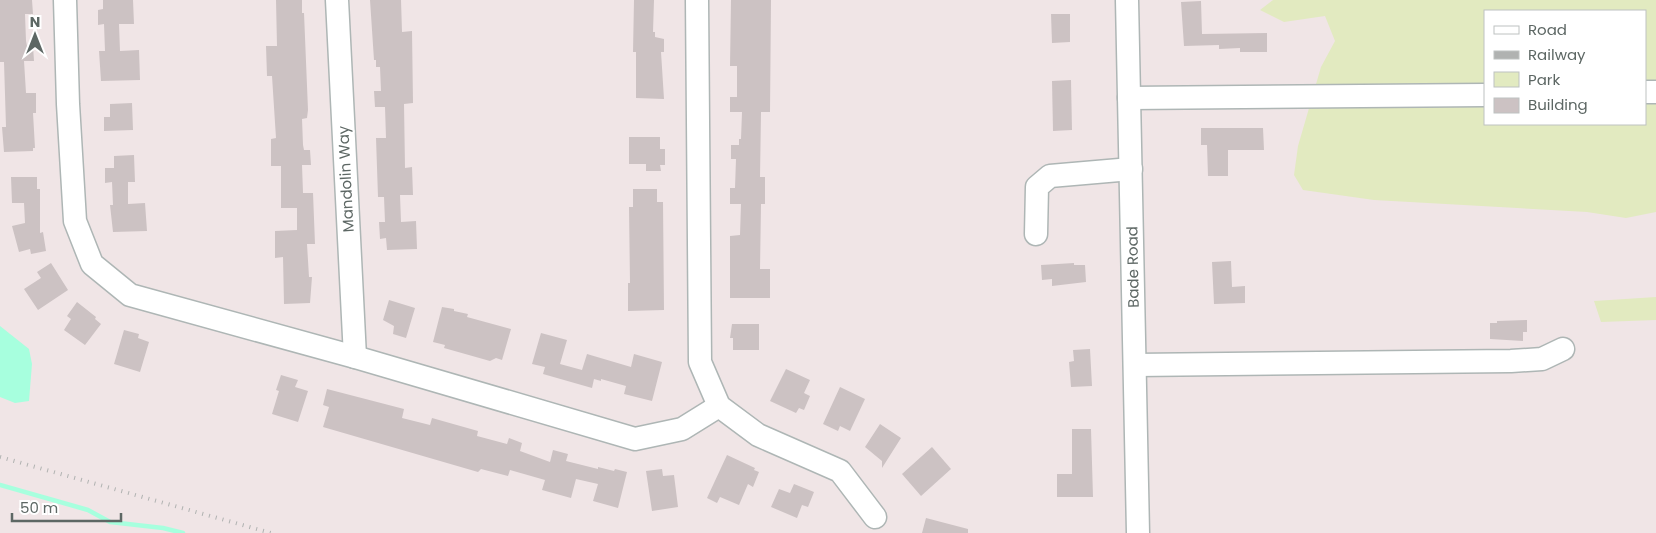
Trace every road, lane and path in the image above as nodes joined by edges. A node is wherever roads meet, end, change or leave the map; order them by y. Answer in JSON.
{"nodes":[{"id":1,"x":65,"y":0,"type":"edge"},
{"id":2,"x":338,"y":0,"type":"edge"},
{"id":3,"x":698,"y":0,"type":"edge"},
{"id":4,"x":1127,"y":0,"type":"edge"},
{"id":5,"x":1484,"y":95,"type":"edge"},
{"id":6,"x":1129,"y":98,"type":"junction"},
{"id":7,"x":1131,"y":170,"type":"junction"},
{"id":8,"x":1036,"y":234,"type":"dead end"},
{"id":9,"x":1563,"y":350,"type":"dead end"},
{"id":10,"x":355,"y":358,"type":"junction"},
{"id":11,"x":1135,"y":365,"type":"junction"},
{"id":12,"x":718,"y":406,"type":"junction"},
{"id":13,"x":875,"y":517,"type":"dead end"},
{"id":14,"x":1138,"y":533,"type":"edge"}],
"edges":[{"from":1,"to":10,"type":"street"},
{"from":2,"to":10,"type":"street","name":"Mandolin Way"},
{"from":3,"to":12,"type":"street"},
{"from":4,"to":6,"type":"street","name":"Bade Road"},
{"from":5,"to":6,"type":"street"},
{"from":6,"to":7,"type":"street","name":"Bade Road"},
{"from":7,"to":8,"type":"street"},
{"from":7,"to":11,"type":"street","name":"Bade Road"},
{"from":9,"to":11,"type":"street"},
{"from":10,"to":12,"type":"street"},
{"from":11,"to":14,"type":"street","name":"Bade Road"},
{"from":12,"to":13,"type":"street"}]}
